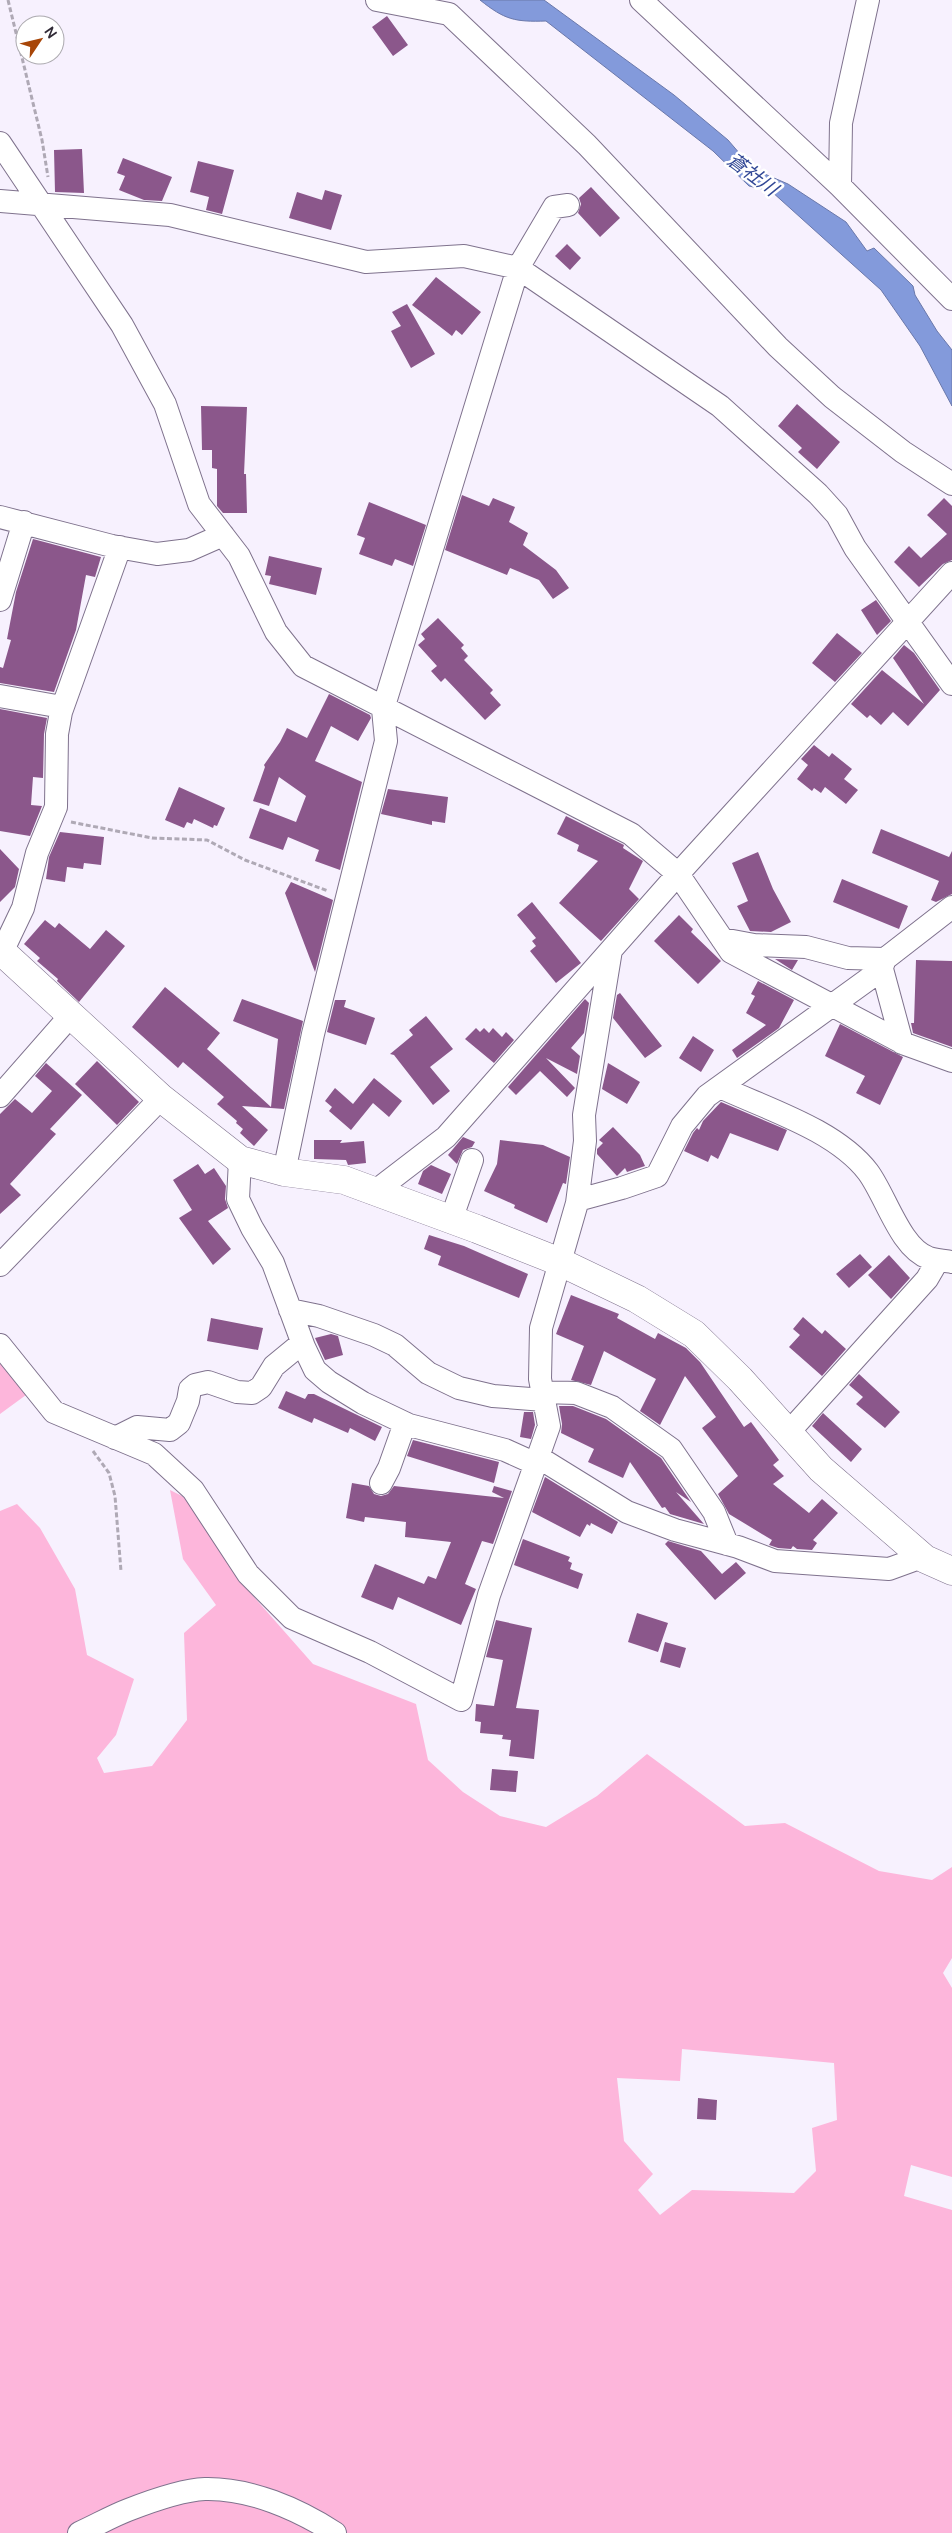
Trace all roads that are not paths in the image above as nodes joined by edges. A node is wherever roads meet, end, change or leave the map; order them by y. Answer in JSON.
{"nodes":[{"id":1,"x":377,"y":0,"type":"edge"},
{"id":2,"x":641,"y":0,"type":"edge"},
{"id":3,"x":868,"y":0,"type":"edge"},
{"id":4,"x":0,"y":143,"type":"edge"},
{"id":5,"x":840,"y":186,"type":"junction"},
{"id":6,"x":0,"y":201,"type":"edge"},
{"id":7,"x":46,"y":203,"type":"junction"},
{"id":8,"x":568,"y":205,"type":"dead end"},
{"id":9,"x":518,"y":268,"type":"junction"},
{"id":10,"x":952,"y":299,"type":"edge"},
{"id":11,"x":952,"y":484,"type":"edge"},
{"id":12,"x":0,"y":517,"type":"edge"},
{"id":13,"x":24,"y":522,"type":"junction"},
{"id":14,"x":223,"y":535,"type":"junction"},
{"id":15,"x":120,"y":547,"type":"junction"},
{"id":16,"x":952,"y":573,"type":"edge"},
{"id":17,"x":0,"y":600,"type":"edge"},
{"id":18,"x":908,"y":623,"type":"junction"},
{"id":19,"x":952,"y":684,"type":"edge"},
{"id":20,"x":0,"y":696,"type":"edge"},
{"id":21,"x":62,"y":707,"type":"junction"},
{"id":22,"x":383,"y":709,"type":"junction"},
{"id":23,"x":678,"y":874,"type":"junction"},
{"id":24,"x":952,"y":907,"type":"edge"},
{"id":25,"x":722,"y":939,"type":"junction"},
{"id":26,"x":611,"y":950,"type":"junction"},
{"id":27,"x":1,"y":951,"type":"edge"},
{"id":28,"x":883,"y":964,"type":"junction"},
{"id":29,"x":834,"y":1005,"type":"junction"},
{"id":30,"x":71,"y":1015,"type":"junction"},
{"id":31,"x":902,"y":1043,"type":"junction"},
{"id":32,"x":952,"y":1061,"type":"edge"},
{"id":33,"x":720,"y":1087,"type":"junction"},
{"id":34,"x":0,"y":1096,"type":"edge"},
{"id":35,"x":161,"y":1098,"type":"junction"},
{"id":36,"x":240,"y":1160,"type":"junction"},
{"id":37,"x":472,"y":1160,"type":"dead end"},
{"id":38,"x":284,"y":1172,"type":"junction"},
{"id":39,"x":373,"y":1192,"type":"junction"},
{"id":40,"x":578,"y":1200,"type":"junction"},
{"id":41,"x":451,"y":1220,"type":"junction"},
{"id":42,"x":945,"y":1261,"type":"edge"},
{"id":43,"x":560,"y":1262,"type":"junction"},
{"id":44,"x":0,"y":1265,"type":"edge"},
{"id":45,"x":290,"y":1310,"type":"junction"},
{"id":46,"x":302,"y":1343,"type":"junction"},
{"id":47,"x":0,"y":1345,"type":"edge"},
{"id":48,"x":543,"y":1396,"type":"junction"},
{"id":49,"x":405,"y":1423,"type":"junction"},
{"id":50,"x":788,"y":1433,"type":"junction"},
{"id":51,"x":115,"y":1438,"type":"junction"},
{"id":52,"x":537,"y":1460,"type":"junction"},
{"id":53,"x":381,"y":1483,"type":"dead end"},
{"id":54,"x":727,"y":1544,"type":"junction"},
{"id":55,"x":922,"y":1557,"type":"junction"},
{"id":56,"x":952,"y":1571,"type":"edge"},
{"id":57,"x":79,"y":2533,"type":"edge"},
{"id":58,"x":334,"y":2533,"type":"edge"}],
"edges":[{"from":1,"to":11,"type":"street"},
{"from":2,"to":5,"type":"street"},
{"from":3,"to":5,"type":"street"},
{"from":4,"to":7,"type":"street"},
{"from":5,"to":10,"type":"street"},
{"from":6,"to":7,"type":"street"},
{"from":7,"to":9,"type":"street"},
{"from":7,"to":14,"type":"street"},
{"from":8,"to":9,"type":"street"},
{"from":9,"to":18,"type":"street"},
{"from":9,"to":22,"type":"street"},
{"from":12,"to":13,"type":"street"},
{"from":13,"to":15,"type":"street"},
{"from":13,"to":17,"type":"street"},
{"from":14,"to":15,"type":"street"},
{"from":14,"to":22,"type":"street"},
{"from":15,"to":21,"type":"street"},
{"from":16,"to":18,"type":"street"},
{"from":18,"to":19,"type":"street"},
{"from":18,"to":23,"type":"street"},
{"from":20,"to":21,"type":"street"},
{"from":21,"to":27,"type":"street"},
{"from":22,"to":23,"type":"street"},
{"from":22,"to":38,"type":"street"},
{"from":23,"to":25,"type":"street"},
{"from":23,"to":26,"type":"street"},
{"from":24,"to":28,"type":"street"},
{"from":25,"to":28,"type":"street"},
{"from":25,"to":29,"type":"street"},
{"from":26,"to":39,"type":"street"},
{"from":26,"to":40,"type":"street"},
{"from":27,"to":30,"type":"street"},
{"from":28,"to":29,"type":"street"},
{"from":28,"to":31,"type":"street"},
{"from":29,"to":31,"type":"street"},
{"from":29,"to":33,"type":"street"},
{"from":30,"to":34,"type":"street"},
{"from":30,"to":35,"type":"street"},
{"from":31,"to":32,"type":"street"},
{"from":33,"to":40,"type":"street"},
{"from":33,"to":42,"type":"street"},
{"from":35,"to":36,"type":"street"},
{"from":35,"to":44,"type":"street"},
{"from":36,"to":38,"type":"street"},
{"from":36,"to":45,"type":"street"},
{"from":37,"to":41,"type":"street"},
{"from":38,"to":39,"type":"street"},
{"from":39,"to":41,"type":"street"},
{"from":40,"to":43,"type":"street"},
{"from":41,"to":43,"type":"street"},
{"from":42,"to":50,"type":"street"},
{"from":43,"to":48,"type":"street"},
{"from":43,"to":50,"type":"street"},
{"from":45,"to":46,"type":"street"},
{"from":45,"to":48,"type":"street"},
{"from":46,"to":49,"type":"street"},
{"from":46,"to":51,"type":"street"},
{"from":47,"to":51,"type":"street"},
{"from":48,"to":52,"type":"street"},
{"from":48,"to":54,"type":"street"},
{"from":49,"to":52,"type":"street"},
{"from":49,"to":53,"type":"street"},
{"from":50,"to":55,"type":"street"},
{"from":51,"to":52,"type":"street"},
{"from":52,"to":54,"type":"street"},
{"from":54,"to":55,"type":"street"},
{"from":55,"to":56,"type":"street"},
{"from":57,"to":58,"type":"street"}]}
